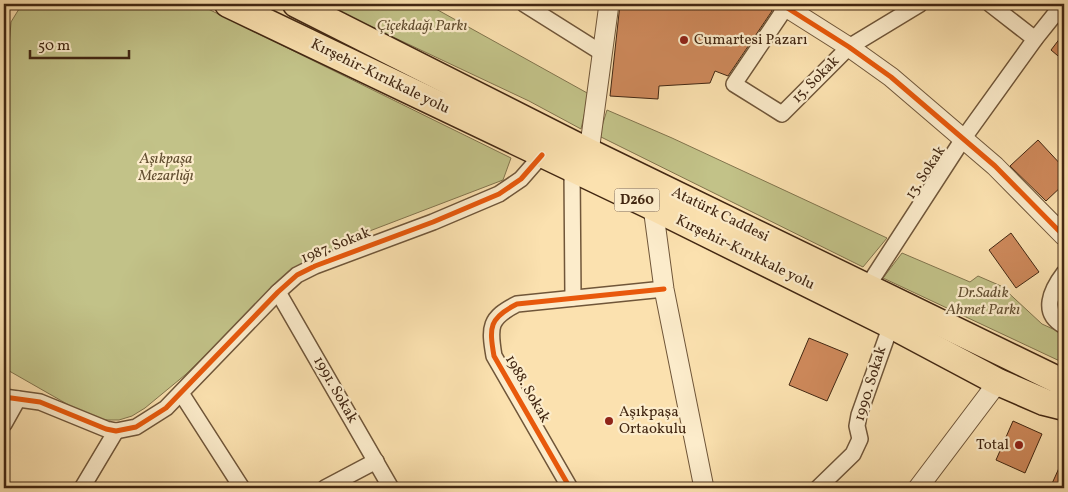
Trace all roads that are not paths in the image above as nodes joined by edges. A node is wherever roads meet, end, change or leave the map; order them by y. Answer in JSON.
{"nodes":[{"id":1,"x":228,"y":4,"type":"edge"},
{"id":2,"x":296,"y":4,"type":"edge"},
{"id":3,"x":609,"y":4,"type":"edge"},
{"id":4,"x":920,"y":4,"type":"edge"},
{"id":5,"x":990,"y":4,"type":"edge"},
{"id":6,"x":1063,"y":4,"type":"edge"},
{"id":7,"x":529,"y":5,"type":"edge"},
{"id":8,"x":783,"y":5,"type":"edge"},
{"id":9,"x":1035,"y":38,"type":"junction"},
{"id":10,"x":849,"y":47,"type":"junction"},
{"id":11,"x":602,"y":53,"type":"junction"},
{"id":12,"x":963,"y":139,"type":"junction"},
{"id":13,"x":542,"y":155,"type":"junction"},
{"id":14,"x":581,"y":160,"type":"junction"},
{"id":15,"x":653,"y":207,"type":"junction"},
{"id":16,"x":1064,"y":236,"type":"edge"},
{"id":17,"x":1064,"y":273,"type":"edge"},
{"id":18,"x":867,"y":286,"type":"junction"},
{"id":19,"x":664,"y":289,"type":"junction"},
{"id":20,"x":278,"y":292,"type":"junction"},
{"id":21,"x":573,"y":298,"type":"junction"},
{"id":22,"x":891,"y":325,"type":"junction"},
{"id":23,"x":1064,"y":326,"type":"edge"},
{"id":24,"x":998,"y":382,"type":"junction"},
{"id":25,"x":1063,"y":382,"type":"edge"},
{"id":26,"x":181,"y":394,"type":"junction"},
{"id":27,"x":11,"y":398,"type":"edge"},
{"id":28,"x":1054,"y":405,"type":"edge"},
{"id":29,"x":1064,"y":419,"type":"edge"},
{"id":30,"x":4,"y":424,"type":"edge"},
{"id":31,"x":116,"y":431,"type":"junction"},
{"id":32,"x":376,"y":461,"type":"junction"},
{"id":33,"x":82,"y":488,"type":"edge"},
{"id":34,"x":242,"y":488,"type":"edge"},
{"id":35,"x":326,"y":488,"type":"edge"},
{"id":36,"x":391,"y":488,"type":"edge"},
{"id":37,"x":570,"y":488,"type":"edge"},
{"id":38,"x":704,"y":488,"type":"edge"},
{"id":39,"x":818,"y":488,"type":"edge"},
{"id":40,"x":918,"y":488,"type":"edge"}],
"edges":[{"from":1,"to":13,"type":"highway","name":"Kırşehir-Kırıkkale yolu","number":"D260"},
{"from":2,"to":14,"type":"highway","name":"Atatürk Caddesi","number":"D260"},
{"from":3,"to":11,"type":"street"},
{"from":4,"to":10,"type":"street"},
{"from":5,"to":9,"type":"street"},
{"from":6,"to":9,"type":"street","name":"13. Sokak"},
{"from":7,"to":11,"type":"street"},
{"from":8,"to":10,"type":"street"},
{"from":8,"to":10,"type":"street","name":"15. Sokak"},
{"from":9,"to":12,"type":"street","name":"13. Sokak"},
{"from":10,"to":12,"type":"street"},
{"from":11,"to":14,"type":"street"},
{"from":12,"to":16,"type":"street"},
{"from":12,"to":18,"type":"street","name":"13. Sokak"},
{"from":13,"to":14,"type":"highway","name":"Kırşehir-Kırıkkale yolu","number":"D260"},
{"from":13,"to":20,"type":"street","name":"1987. Sokak"},
{"from":14,"to":15,"type":"highway","name":"Kırşehir-Kırıkkale yolu","number":"D260"},
{"from":14,"to":18,"type":"highway","name":"Atatürk Caddesi","number":"D260"},
{"from":14,"to":21,"type":"street"},
{"from":15,"to":19,"type":"street"},
{"from":15,"to":22,"type":"highway","name":"Kırşehir-Kırıkkale yolu","number":"D260"},
{"from":17,"to":23,"type":"street"},
{"from":18,"to":25,"type":"highway","name":"Atatürk Caddesi","number":"D260"},
{"from":19,"to":21,"type":"street","name":"1988. Sokak"},
{"from":19,"to":38,"type":"street"},
{"from":20,"to":26,"type":"street","name":"1987. Sokak"},
{"from":20,"to":32,"type":"street","name":"1991. Sokak"},
{"from":21,"to":37,"type":"street","name":"1988. Sokak"},
{"from":22,"to":24,"type":"highway","name":"Kırşehir-Kırıkkale yolu","number":"D260"},
{"from":22,"to":39,"type":"street","name":"1990. Sokak"},
{"from":24,"to":28,"type":"highway","name":"Kırşehir-Kırıkkale yolu","number":"D260"},
{"from":24,"to":40,"type":"street"},
{"from":26,"to":31,"type":"street","name":"1987. Sokak"},
{"from":26,"to":34,"type":"street"},
{"from":27,"to":30,"type":"street"},
{"from":27,"to":31,"type":"street"},
{"from":28,"to":29,"type":"highway","name":"Kırşehir-Kırıkkale yolu"},
{"from":31,"to":33,"type":"street"},
{"from":32,"to":35,"type":"street"},
{"from":32,"to":36,"type":"street","name":"1991. Sokak"}]}
